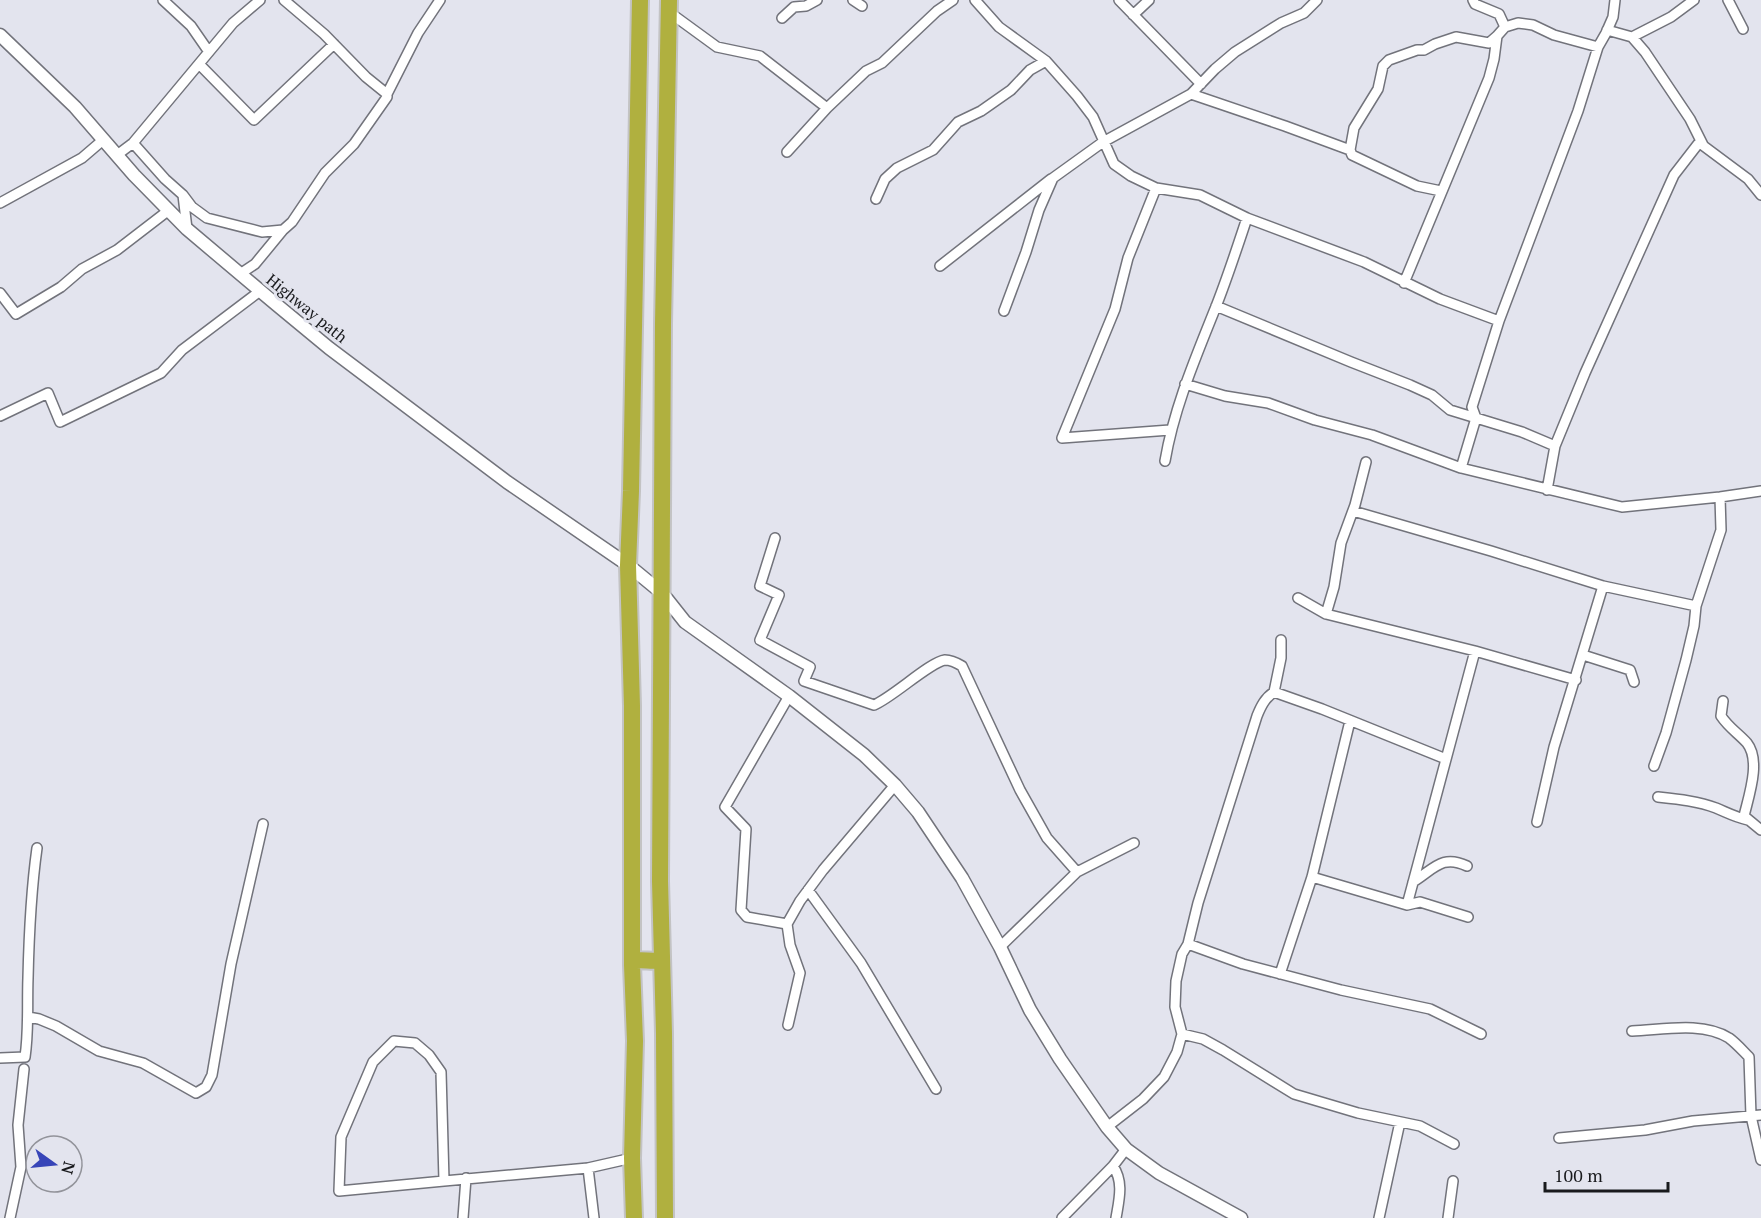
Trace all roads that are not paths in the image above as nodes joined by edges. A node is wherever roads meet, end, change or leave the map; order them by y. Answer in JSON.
{"nodes":[{"id":1,"x":163,"y":0,"type":"edge"},
{"id":2,"x":260,"y":0,"type":"edge"},
{"id":3,"x":284,"y":0,"type":"edge"},
{"id":4,"x":440,"y":0,"type":"edge"},
{"id":5,"x":640,"y":0,"type":"edge"},
{"id":6,"x":817,"y":0,"type":"edge"},
{"id":7,"x":853,"y":0,"type":"edge"},
{"id":8,"x":953,"y":0,"type":"edge"},
{"id":9,"x":1119,"y":0,"type":"edge"},
{"id":10,"x":1149,"y":0,"type":"edge"},
{"id":11,"x":1317,"y":0,"type":"edge"},
{"id":12,"x":1473,"y":0,"type":"edge"},
{"id":13,"x":1615,"y":0,"type":"edge"},
{"id":14,"x":1694,"y":0,"type":"edge"},
{"id":15,"x":1728,"y":0,"type":"edge"},
{"id":16,"x":979,"y":2,"type":"edge"},
{"id":17,"x":669,"y":6,"type":"edge"},
{"id":18,"x":862,"y":6,"type":"dead end"},
{"id":19,"x":1133,"y":15,"type":"junction"},
{"id":20,"x":782,"y":18,"type":"dead end"},
{"id":21,"x":1505,"y":27,"type":"junction"},
{"id":22,"x":1743,"y":29,"type":"dead end"},
{"id":23,"x":1607,"y":30,"type":"junction"},
{"id":24,"x":0,"y":34,"type":"edge"},
{"id":25,"x":1497,"y":36,"type":"junction"},
{"id":26,"x":1632,"y":37,"type":"junction"},
{"id":27,"x":334,"y":44,"type":"junction"},
{"id":28,"x":1598,"y":47,"type":"junction"},
{"id":29,"x":209,"y":52,"type":"junction"},
{"id":30,"x":1046,"y":62,"type":"junction"},
{"id":31,"x":199,"y":64,"type":"junction"},
{"id":32,"x":1201,"y":84,"type":"junction"},
{"id":33,"x":387,"y":94,"type":"junction"},
{"id":34,"x":1191,"y":94,"type":"junction"},
{"id":35,"x":827,"y":108,"type":"junction"},
{"id":36,"x":103,"y":140,"type":"junction"},
{"id":37,"x":1103,"y":142,"type":"junction"},
{"id":38,"x":134,"y":143,"type":"junction"},
{"id":39,"x":1703,"y":145,"type":"junction"},
{"id":40,"x":1350,"y":150,"type":"junction"},
{"id":41,"x":787,"y":152,"type":"dead end"},
{"id":42,"x":117,"y":156,"type":"junction"},
{"id":43,"x":1053,"y":178,"type":"junction"},
{"id":44,"x":1156,"y":188,"type":"junction"},
{"id":45,"x":1441,"y":191,"type":"junction"},
{"id":46,"x":183,"y":195,"type":"junction"},
{"id":47,"x":1761,"y":195,"type":"edge"},
{"id":48,"x":876,"y":199,"type":"dead end"},
{"id":49,"x":0,"y":203,"type":"edge"},
{"id":50,"x":170,"y":210,"type":"junction"},
{"id":51,"x":1247,"y":218,"type":"junction"},
{"id":52,"x":187,"y":229,"type":"junction"},
{"id":53,"x":283,"y":230,"type":"junction"},
{"id":54,"x":1411,"y":264,"type":"junction"},
{"id":55,"x":940,"y":266,"type":"dead end"},
{"id":56,"x":240,"y":274,"type":"junction"},
{"id":57,"x":1390,"y":275,"type":"junction"},
{"id":58,"x":1404,"y":283,"type":"junction"},
{"id":59,"x":260,"y":291,"type":"junction"},
{"id":60,"x":0,"y":293,"type":"edge"},
{"id":61,"x":1216,"y":306,"type":"junction"},
{"id":62,"x":1004,"y":311,"type":"dead end"},
{"id":63,"x":1499,"y":321,"type":"junction"},
{"id":64,"x":1185,"y":384,"type":"junction"},
{"id":65,"x":0,"y":416,"type":"edge"},
{"id":66,"x":1476,"y":418,"type":"junction"},
{"id":67,"x":1170,"y":430,"type":"junction"},
{"id":68,"x":1555,"y":446,"type":"junction"},
{"id":69,"x":1165,"y":461,"type":"dead end"},
{"id":70,"x":1366,"y":462,"type":"dead end"},
{"id":71,"x":1461,"y":468,"type":"junction"},
{"id":72,"x":1547,"y":490,"type":"junction"},
{"id":73,"x":1761,"y":491,"type":"edge"},
{"id":74,"x":1720,"y":497,"type":"junction"},
{"id":75,"x":1353,"y":512,"type":"junction"},
{"id":76,"x":775,"y":538,"type":"dead end"},
{"id":77,"x":628,"y":565,"type":"junction"},
{"id":78,"x":1603,"y":586,"type":"junction"},
{"id":79,"x":662,"y":593,"type":"junction"},
{"id":80,"x":1298,"y":598,"type":"dead end"},
{"id":81,"x":1696,"y":606,"type":"junction"},
{"id":82,"x":1326,"y":614,"type":"junction"},
{"id":83,"x":1281,"y":640,"type":"dead end"},
{"id":84,"x":1475,"y":651,"type":"junction"},
{"id":85,"x":1583,"y":655,"type":"junction"},
{"id":86,"x":1576,"y":680,"type":"junction"},
{"id":87,"x":1634,"y":682,"type":"dead end"},
{"id":88,"x":1274,"y":692,"type":"junction"},
{"id":89,"x":789,"y":696,"type":"junction"},
{"id":90,"x":1723,"y":701,"type":"dead end"},
{"id":91,"x":1350,"y":721,"type":"junction"},
{"id":92,"x":1446,"y":759,"type":"junction"},
{"id":93,"x":1654,"y":766,"type":"dead end"},
{"id":94,"x":895,"y":784,"type":"junction"},
{"id":95,"x":1658,"y":797,"type":"dead end"},
{"id":96,"x":1750,"y":821,"type":"junction"},
{"id":97,"x":1537,"y":822,"type":"dead end"},
{"id":98,"x":263,"y":824,"type":"dead end"},
{"id":99,"x":1761,"y":830,"type":"edge"},
{"id":100,"x":1134,"y":843,"type":"dead end"},
{"id":101,"x":37,"y":848,"type":"dead end"},
{"id":102,"x":1467,"y":866,"type":"dead end"},
{"id":103,"x":1077,"y":872,"type":"junction"},
{"id":104,"x":1312,"y":877,"type":"junction"},
{"id":105,"x":1413,"y":882,"type":"junction"},
{"id":106,"x":808,"y":890,"type":"junction"},
{"id":107,"x":1407,"y":905,"type":"junction"},
{"id":108,"x":1468,"y":917,"type":"dead end"},
{"id":109,"x":787,"y":924,"type":"junction"},
{"id":110,"x":1188,"y":944,"type":"junction"},
{"id":111,"x":999,"y":947,"type":"junction"},
{"id":112,"x":662,"y":960,"type":"junction"},
{"id":113,"x":632,"y":965,"type":"junction"},
{"id":114,"x":1280,"y":974,"type":"junction"},
{"id":115,"x":28,"y":1017,"type":"junction"},
{"id":116,"x":788,"y":1024,"type":"dead end"},
{"id":117,"x":1632,"y":1031,"type":"dead end"},
{"id":118,"x":1182,"y":1034,"type":"junction"},
{"id":119,"x":1481,"y":1034,"type":"dead end"},
{"id":120,"x":0,"y":1058,"type":"edge"},
{"id":121,"x":24,"y":1069,"type":"dead end"},
{"id":122,"x":936,"y":1089,"type":"dead end"},
{"id":123,"x":1756,"y":1115,"type":"edge"},
{"id":124,"x":1401,"y":1122,"type":"junction"},
{"id":125,"x":1107,"y":1127,"type":"junction"},
{"id":126,"x":1559,"y":1138,"type":"dead end"},
{"id":127,"x":1454,"y":1144,"type":"dead end"},
{"id":128,"x":1126,"y":1149,"type":"junction"},
{"id":129,"x":632,"y":1158,"type":"junction"},
{"id":130,"x":1761,"y":1160,"type":"edge"},
{"id":131,"x":1113,"y":1166,"type":"junction"},
{"id":132,"x":588,"y":1167,"type":"junction"},
{"id":133,"x":466,"y":1179,"type":"junction"},
{"id":134,"x":444,"y":1180,"type":"junction"},
{"id":135,"x":1453,"y":1180,"type":"dead end"},
{"id":136,"x":10,"y":1218,"type":"edge"},
{"id":137,"x":463,"y":1218,"type":"edge"},
{"id":138,"x":594,"y":1218,"type":"edge"},
{"id":139,"x":634,"y":1218,"type":"edge"},
{"id":140,"x":665,"y":1218,"type":"edge"},
{"id":141,"x":1062,"y":1218,"type":"edge"},
{"id":142,"x":1116,"y":1218,"type":"edge"},
{"id":143,"x":1241,"y":1218,"type":"edge"},
{"id":144,"x":1379,"y":1218,"type":"edge"},
{"id":145,"x":1448,"y":1218,"type":"edge"}],
"edges":[{"from":1,"to":29,"type":"street"},
{"from":2,"to":29,"type":"street"},
{"from":3,"to":27,"type":"street"},
{"from":4,"to":33,"type":"street"},
{"from":5,"to":77,"type":"highway"},
{"from":6,"to":20,"type":"street"},
{"from":7,"to":18,"type":"street"},
{"from":8,"to":35,"type":"street"},
{"from":9,"to":19,"type":"street"},
{"from":10,"to":19,"type":"street"},
{"from":11,"to":32,"type":"street"},
{"from":12,"to":21,"type":"street"},
{"from":13,"to":23,"type":"street"},
{"from":14,"to":26,"type":"street"},
{"from":15,"to":22,"type":"street"},
{"from":16,"to":30,"type":"street"},
{"from":17,"to":35,"type":"street"},
{"from":17,"to":79,"type":"highway"},
{"from":19,"to":32,"type":"street"},
{"from":21,"to":25,"type":"street"},
{"from":21,"to":28,"type":"street"},
{"from":23,"to":26,"type":"street"},
{"from":23,"to":28,"type":"street"},
{"from":24,"to":36,"type":"street","name":"Highway path"},
{"from":25,"to":40,"type":"street"},
{"from":25,"to":45,"type":"street"},
{"from":26,"to":39,"type":"street"},
{"from":27,"to":31,"type":"street"},
{"from":27,"to":33,"type":"street"},
{"from":28,"to":63,"type":"street"},
{"from":29,"to":31,"type":"street"},
{"from":30,"to":37,"type":"street"},
{"from":30,"to":48,"type":"street"},
{"from":31,"to":38,"type":"street"},
{"from":32,"to":34,"type":"street"},
{"from":33,"to":53,"type":"street"},
{"from":34,"to":37,"type":"street"},
{"from":34,"to":40,"type":"street"},
{"from":35,"to":41,"type":"street"},
{"from":36,"to":42,"type":"street","name":"Highway path"},
{"from":36,"to":49,"type":"street"},
{"from":37,"to":43,"type":"street"},
{"from":37,"to":44,"type":"street"},
{"from":38,"to":42,"type":"street"},
{"from":38,"to":46,"type":"street"},
{"from":39,"to":47,"type":"street"},
{"from":39,"to":68,"type":"street"},
{"from":40,"to":45,"type":"street"},
{"from":42,"to":50,"type":"street","name":"Highway path"},
{"from":43,"to":55,"type":"street"},
{"from":43,"to":62,"type":"street"},
{"from":44,"to":51,"type":"street"},
{"from":44,"to":67,"type":"street"},
{"from":45,"to":54,"type":"street"},
{"from":46,"to":52,"type":"street"},
{"from":46,"to":53,"type":"street"},
{"from":50,"to":52,"type":"street","name":"Highway path"},
{"from":50,"to":60,"type":"street"},
{"from":51,"to":57,"type":"street"},
{"from":51,"to":61,"type":"street"},
{"from":52,"to":56,"type":"street","name":"Highway path"},
{"from":53,"to":56,"type":"street"},
{"from":54,"to":57,"type":"street"},
{"from":54,"to":58,"type":"street"},
{"from":56,"to":59,"type":"street","name":"Highway path"},
{"from":57,"to":58,"type":"street"},
{"from":58,"to":63,"type":"street"},
{"from":59,"to":65,"type":"street"},
{"from":59,"to":77,"type":"street","name":"Highway path"},
{"from":61,"to":64,"type":"street"},
{"from":61,"to":66,"type":"street"},
{"from":63,"to":66,"type":"street"},
{"from":64,"to":67,"type":"street"},
{"from":64,"to":71,"type":"street"},
{"from":66,"to":68,"type":"street"},
{"from":66,"to":71,"type":"street"},
{"from":67,"to":69,"type":"street"},
{"from":68,"to":72,"type":"street"},
{"from":70,"to":75,"type":"street"},
{"from":71,"to":72,"type":"street"},
{"from":72,"to":74,"type":"street"},
{"from":73,"to":74,"type":"street"},
{"from":74,"to":81,"type":"street"},
{"from":75,"to":78,"type":"street"},
{"from":75,"to":82,"type":"street"},
{"from":76,"to":103,"type":"street"},
{"from":77,"to":79,"type":"street","name":"Highway path"},
{"from":77,"to":113,"type":"highway"},
{"from":78,"to":81,"type":"street"},
{"from":78,"to":85,"type":"street"},
{"from":79,"to":89,"type":"street","name":"Highway path"},
{"from":79,"to":112,"type":"highway"},
{"from":80,"to":82,"type":"street"},
{"from":81,"to":93,"type":"street"},
{"from":82,"to":84,"type":"street"},
{"from":83,"to":88,"type":"street"},
{"from":84,"to":86,"type":"street"},
{"from":84,"to":92,"type":"street"},
{"from":85,"to":86,"type":"street"},
{"from":85,"to":87,"type":"street"},
{"from":86,"to":97,"type":"street"},
{"from":88,"to":91,"type":"street"},
{"from":88,"to":110,"type":"street"},
{"from":89,"to":94,"type":"street","name":"Highway path"},
{"from":89,"to":109,"type":"street"},
{"from":90,"to":96,"type":"street"},
{"from":91,"to":92,"type":"street"},
{"from":91,"to":104,"type":"street"},
{"from":92,"to":105,"type":"street"},
{"from":94,"to":106,"type":"street"},
{"from":94,"to":111,"type":"street","name":"Highway path"},
{"from":95,"to":96,"type":"street"},
{"from":96,"to":99,"type":"street"},
{"from":98,"to":115,"type":"street"},
{"from":100,"to":103,"type":"street"},
{"from":101,"to":115,"type":"street"},
{"from":102,"to":105,"type":"street"},
{"from":103,"to":111,"type":"street"},
{"from":104,"to":107,"type":"street"},
{"from":104,"to":114,"type":"street"},
{"from":105,"to":107,"type":"street"},
{"from":106,"to":109,"type":"street"},
{"from":106,"to":122,"type":"street"},
{"from":107,"to":108,"type":"street"},
{"from":109,"to":116,"type":"street"},
{"from":110,"to":114,"type":"street"},
{"from":110,"to":118,"type":"street"},
{"from":111,"to":125,"type":"street","name":"Highway path"},
{"from":112,"to":113,"type":"highway"},
{"from":112,"to":140,"type":"highway"},
{"from":113,"to":129,"type":"highway"},
{"from":114,"to":119,"type":"street"},
{"from":115,"to":120,"type":"street"},
{"from":117,"to":123,"type":"street"},
{"from":118,"to":124,"type":"street"},
{"from":118,"to":125,"type":"street"},
{"from":121,"to":136,"type":"street"},
{"from":123,"to":126,"type":"street"},
{"from":123,"to":130,"type":"street"},
{"from":124,"to":127,"type":"street"},
{"from":124,"to":144,"type":"street"},
{"from":125,"to":128,"type":"street","name":"Highway path"},
{"from":128,"to":131,"type":"street"},
{"from":128,"to":143,"type":"street","name":"Highway path"},
{"from":129,"to":132,"type":"street"},
{"from":129,"to":139,"type":"highway"},
{"from":131,"to":141,"type":"street"},
{"from":131,"to":142,"type":"street"},
{"from":132,"to":133,"type":"street"},
{"from":132,"to":138,"type":"street"},
{"from":133,"to":134,"type":"street"},
{"from":133,"to":137,"type":"street"},
{"from":134,"to":134,"type":"street"},
{"from":135,"to":145,"type":"street"}]}
